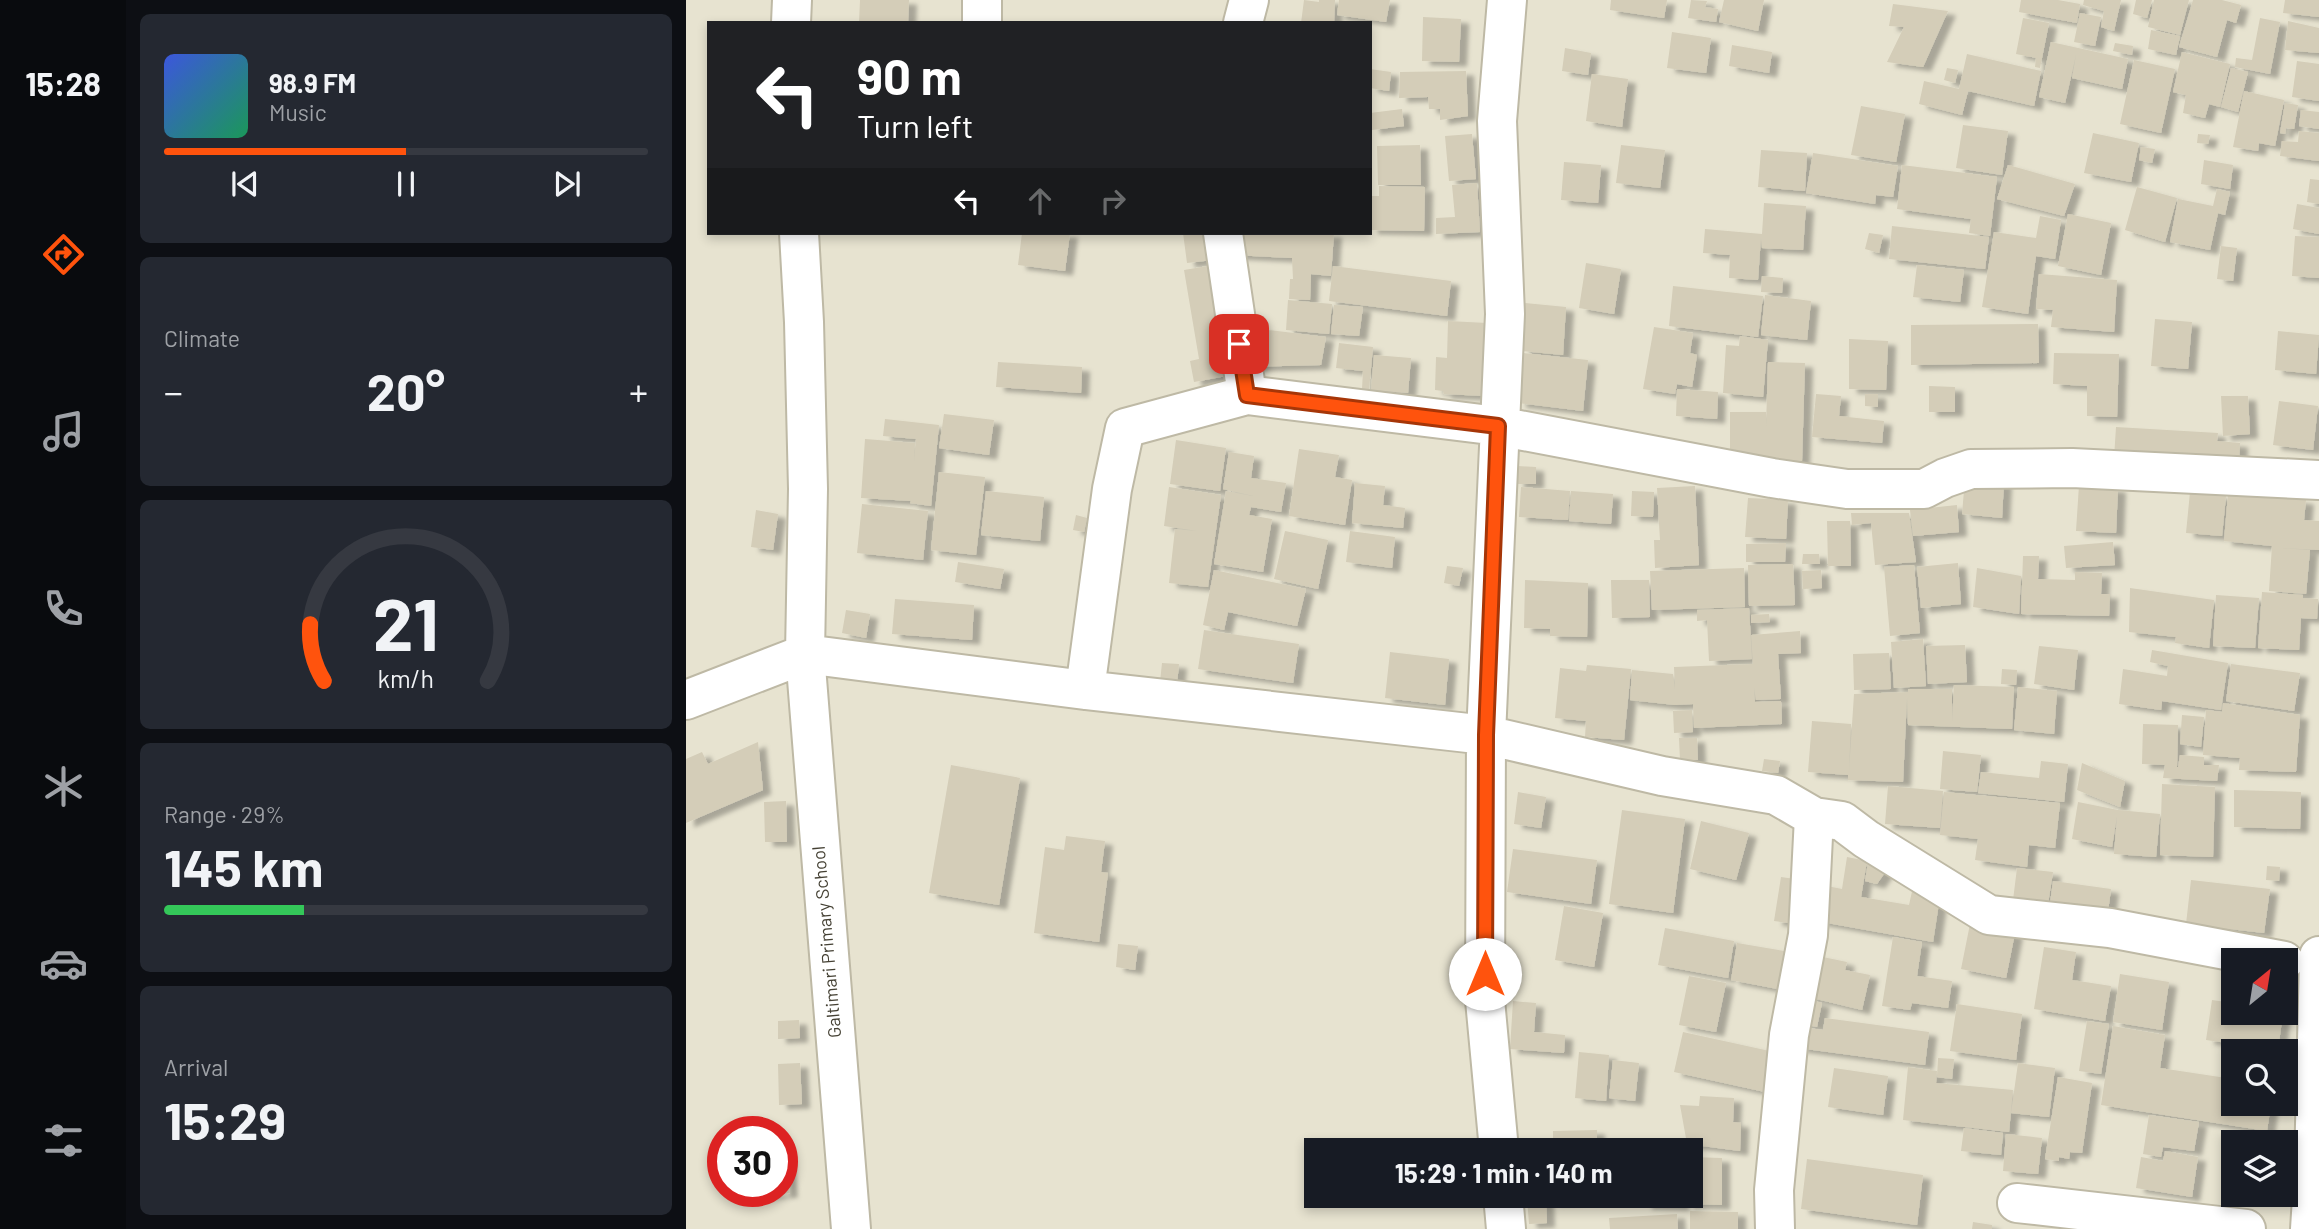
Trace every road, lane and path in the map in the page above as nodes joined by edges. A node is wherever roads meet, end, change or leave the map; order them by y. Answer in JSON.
{"nodes":[{"id":1,"x":792,"y":0,"type":"edge"},
{"id":2,"x":982,"y":0,"type":"edge"},
{"id":3,"x":1249,"y":0,"type":"edge"},
{"id":4,"x":1507,"y":0,"type":"edge"},
{"id":5,"x":791,"y":21,"type":"edge"},
{"id":6,"x":982,"y":21,"type":"edge"},
{"id":7,"x":1244,"y":21,"type":"edge"},
{"id":8,"x":799,"y":235,"type":"edge"},
{"id":9,"x":1223,"y":235,"type":"edge"},
{"id":10,"x":1247,"y":395,"type":"junction"},
{"id":11,"x":1498,"y":426,"type":"junction"},
{"id":12,"x":2319,"y":480,"type":"edge"},
{"id":13,"x":805,"y":654,"type":"junction"},
{"id":14,"x":1085,"y":690,"type":"junction"},
{"id":15,"x":686,"y":700,"type":"edge"},
{"id":16,"x":1486,"y":735,"type":"junction"},
{"id":17,"x":1814,"y":817,"type":"junction"},
{"id":18,"x":2301,"y":961,"type":"edge"},
{"id":19,"x":1498,"y":1138,"type":"edge"},
{"id":20,"x":2017,"y":1203,"type":"dead end"},
{"id":21,"x":1504,"y":1208,"type":"edge"},
{"id":22,"x":851,"y":1229,"type":"edge"},
{"id":23,"x":1506,"y":1229,"type":"edge"},
{"id":24,"x":1775,"y":1229,"type":"edge"},
{"id":25,"x":2246,"y":1229,"type":"edge"},
{"id":26,"x":2309,"y":1229,"type":"edge"}],
"edges":[{"from":1,"to":5,"type":"street"},
{"from":2,"to":6,"type":"street"},
{"from":3,"to":7,"type":"street"},
{"from":4,"to":11,"type":"street"},
{"from":8,"to":13,"type":"street","name":"Galtimari Primary School"},
{"from":9,"to":10,"type":"street"},
{"from":10,"to":11,"type":"street"},
{"from":10,"to":14,"type":"street"},
{"from":11,"to":12,"type":"street"},
{"from":11,"to":16,"type":"street"},
{"from":13,"to":14,"type":"street"},
{"from":13,"to":15,"type":"street"},
{"from":13,"to":22,"type":"street","name":"Galtimari Primary School"},
{"from":14,"to":16,"type":"street"},
{"from":16,"to":17,"type":"street"},
{"from":16,"to":19,"type":"street"},
{"from":17,"to":18,"type":"street"},
{"from":17,"to":24,"type":"street"},
{"from":18,"to":26,"type":"street"},
{"from":20,"to":25,"type":"street"},
{"from":21,"to":23,"type":"street"}]}
